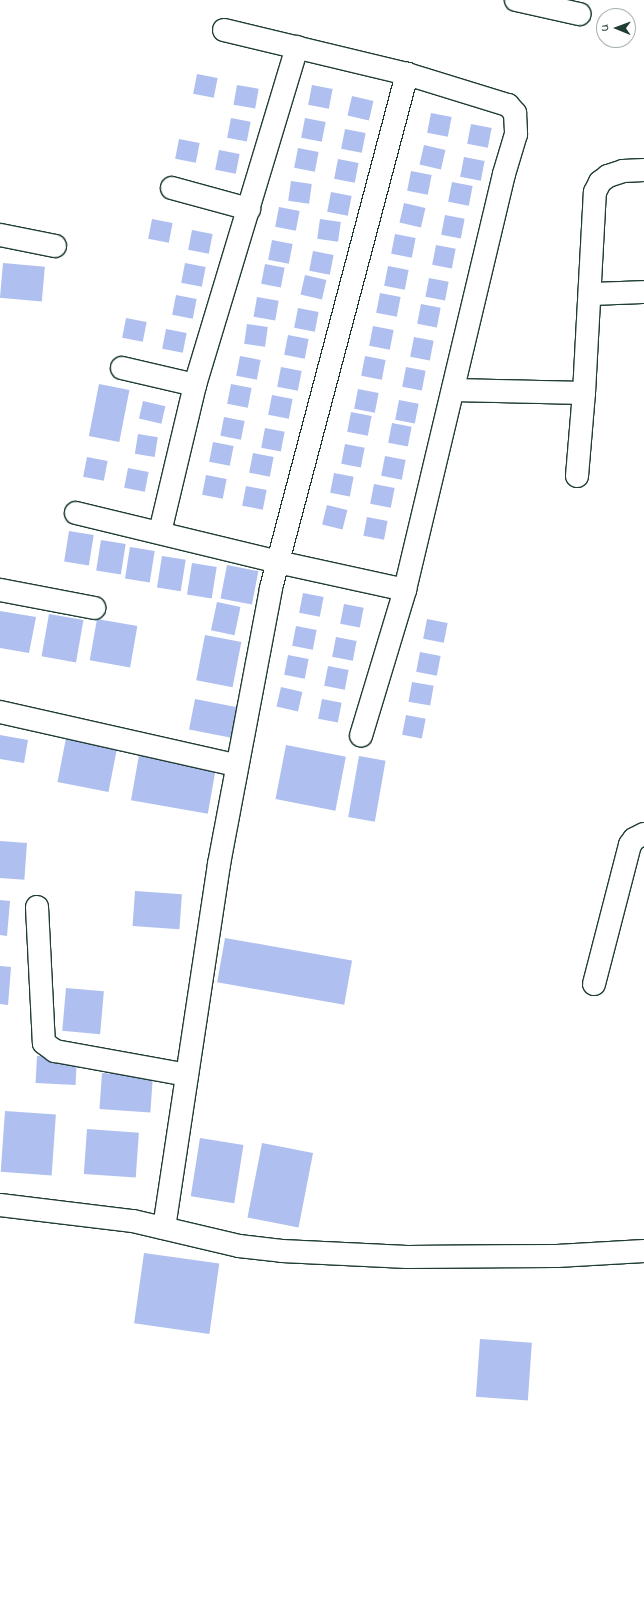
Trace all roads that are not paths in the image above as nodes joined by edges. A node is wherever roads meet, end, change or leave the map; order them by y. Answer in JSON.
{"nodes":[{"id":1,"x":517,"y":0,"type":"edge"},
{"id":2,"x":579,"y":14,"type":"dead end"},
{"id":3,"x":224,"y":30,"type":"dead end"},
{"id":4,"x":296,"y":47,"type":"junction"},
{"id":5,"x":407,"y":74,"type":"junction"},
{"id":6,"x":644,"y":170,"type":"edge"},
{"id":7,"x":172,"y":188,"type":"dead end"},
{"id":8,"x":249,"y":209,"type":"junction"},
{"id":9,"x":0,"y":235,"type":"edge"},
{"id":10,"x":55,"y":246,"type":"dead end"},
{"id":11,"x":644,"y":292,"type":"edge"},
{"id":12,"x":590,"y":294,"type":"junction"},
{"id":13,"x":122,"y":368,"type":"dead end"},
{"id":14,"x":195,"y":385,"type":"junction"},
{"id":15,"x":453,"y":390,"type":"junction"},
{"id":16,"x":584,"y":393,"type":"junction"},
{"id":17,"x":577,"y":476,"type":"dead end"},
{"id":18,"x":76,"y":513,"type":"dead end"},
{"id":19,"x":160,"y":532,"type":"junction"},
{"id":20,"x":278,"y":562,"type":"junction"},
{"id":21,"x":0,"y":590,"type":"edge"},
{"id":22,"x":405,"y":590,"type":"junction"},
{"id":23,"x":94,"y":608,"type":"dead end"},
{"id":24,"x":0,"y":712,"type":"edge"},
{"id":25,"x":361,"y":736,"type":"dead end"},
{"id":26,"x":236,"y":765,"type":"junction"},
{"id":27,"x":644,"y":834,"type":"edge"},
{"id":28,"x":37,"y":907,"type":"dead end"},
{"id":29,"x":594,"y":984,"type":"dead end"},
{"id":30,"x":187,"y":1075,"type":"junction"},
{"id":31,"x":0,"y":1205,"type":"edge"},
{"id":32,"x":164,"y":1228,"type":"junction"},
{"id":33,"x":644,"y":1251,"type":"edge"}],
"edges":[{"from":1,"to":2,"type":"street"},
{"from":3,"to":4,"type":"street"},
{"from":4,"to":5,"type":"street"},
{"from":4,"to":8,"type":"street"},
{"from":5,"to":15,"type":"street"},
{"from":5,"to":20,"type":"street"},
{"from":6,"to":12,"type":"street"},
{"from":7,"to":8,"type":"street"},
{"from":8,"to":14,"type":"street"},
{"from":9,"to":10,"type":"street"},
{"from":11,"to":12,"type":"street"},
{"from":12,"to":16,"type":"street"},
{"from":13,"to":14,"type":"street"},
{"from":14,"to":19,"type":"street"},
{"from":15,"to":16,"type":"street"},
{"from":15,"to":22,"type":"street"},
{"from":16,"to":17,"type":"street"},
{"from":18,"to":19,"type":"street"},
{"from":19,"to":20,"type":"street"},
{"from":20,"to":22,"type":"street"},
{"from":20,"to":26,"type":"street"},
{"from":21,"to":23,"type":"street"},
{"from":22,"to":25,"type":"street"},
{"from":24,"to":26,"type":"street"},
{"from":26,"to":30,"type":"street"},
{"from":27,"to":29,"type":"street"},
{"from":28,"to":30,"type":"street"},
{"from":30,"to":32,"type":"street"},
{"from":31,"to":32,"type":"street"},
{"from":32,"to":33,"type":"street"}]}
